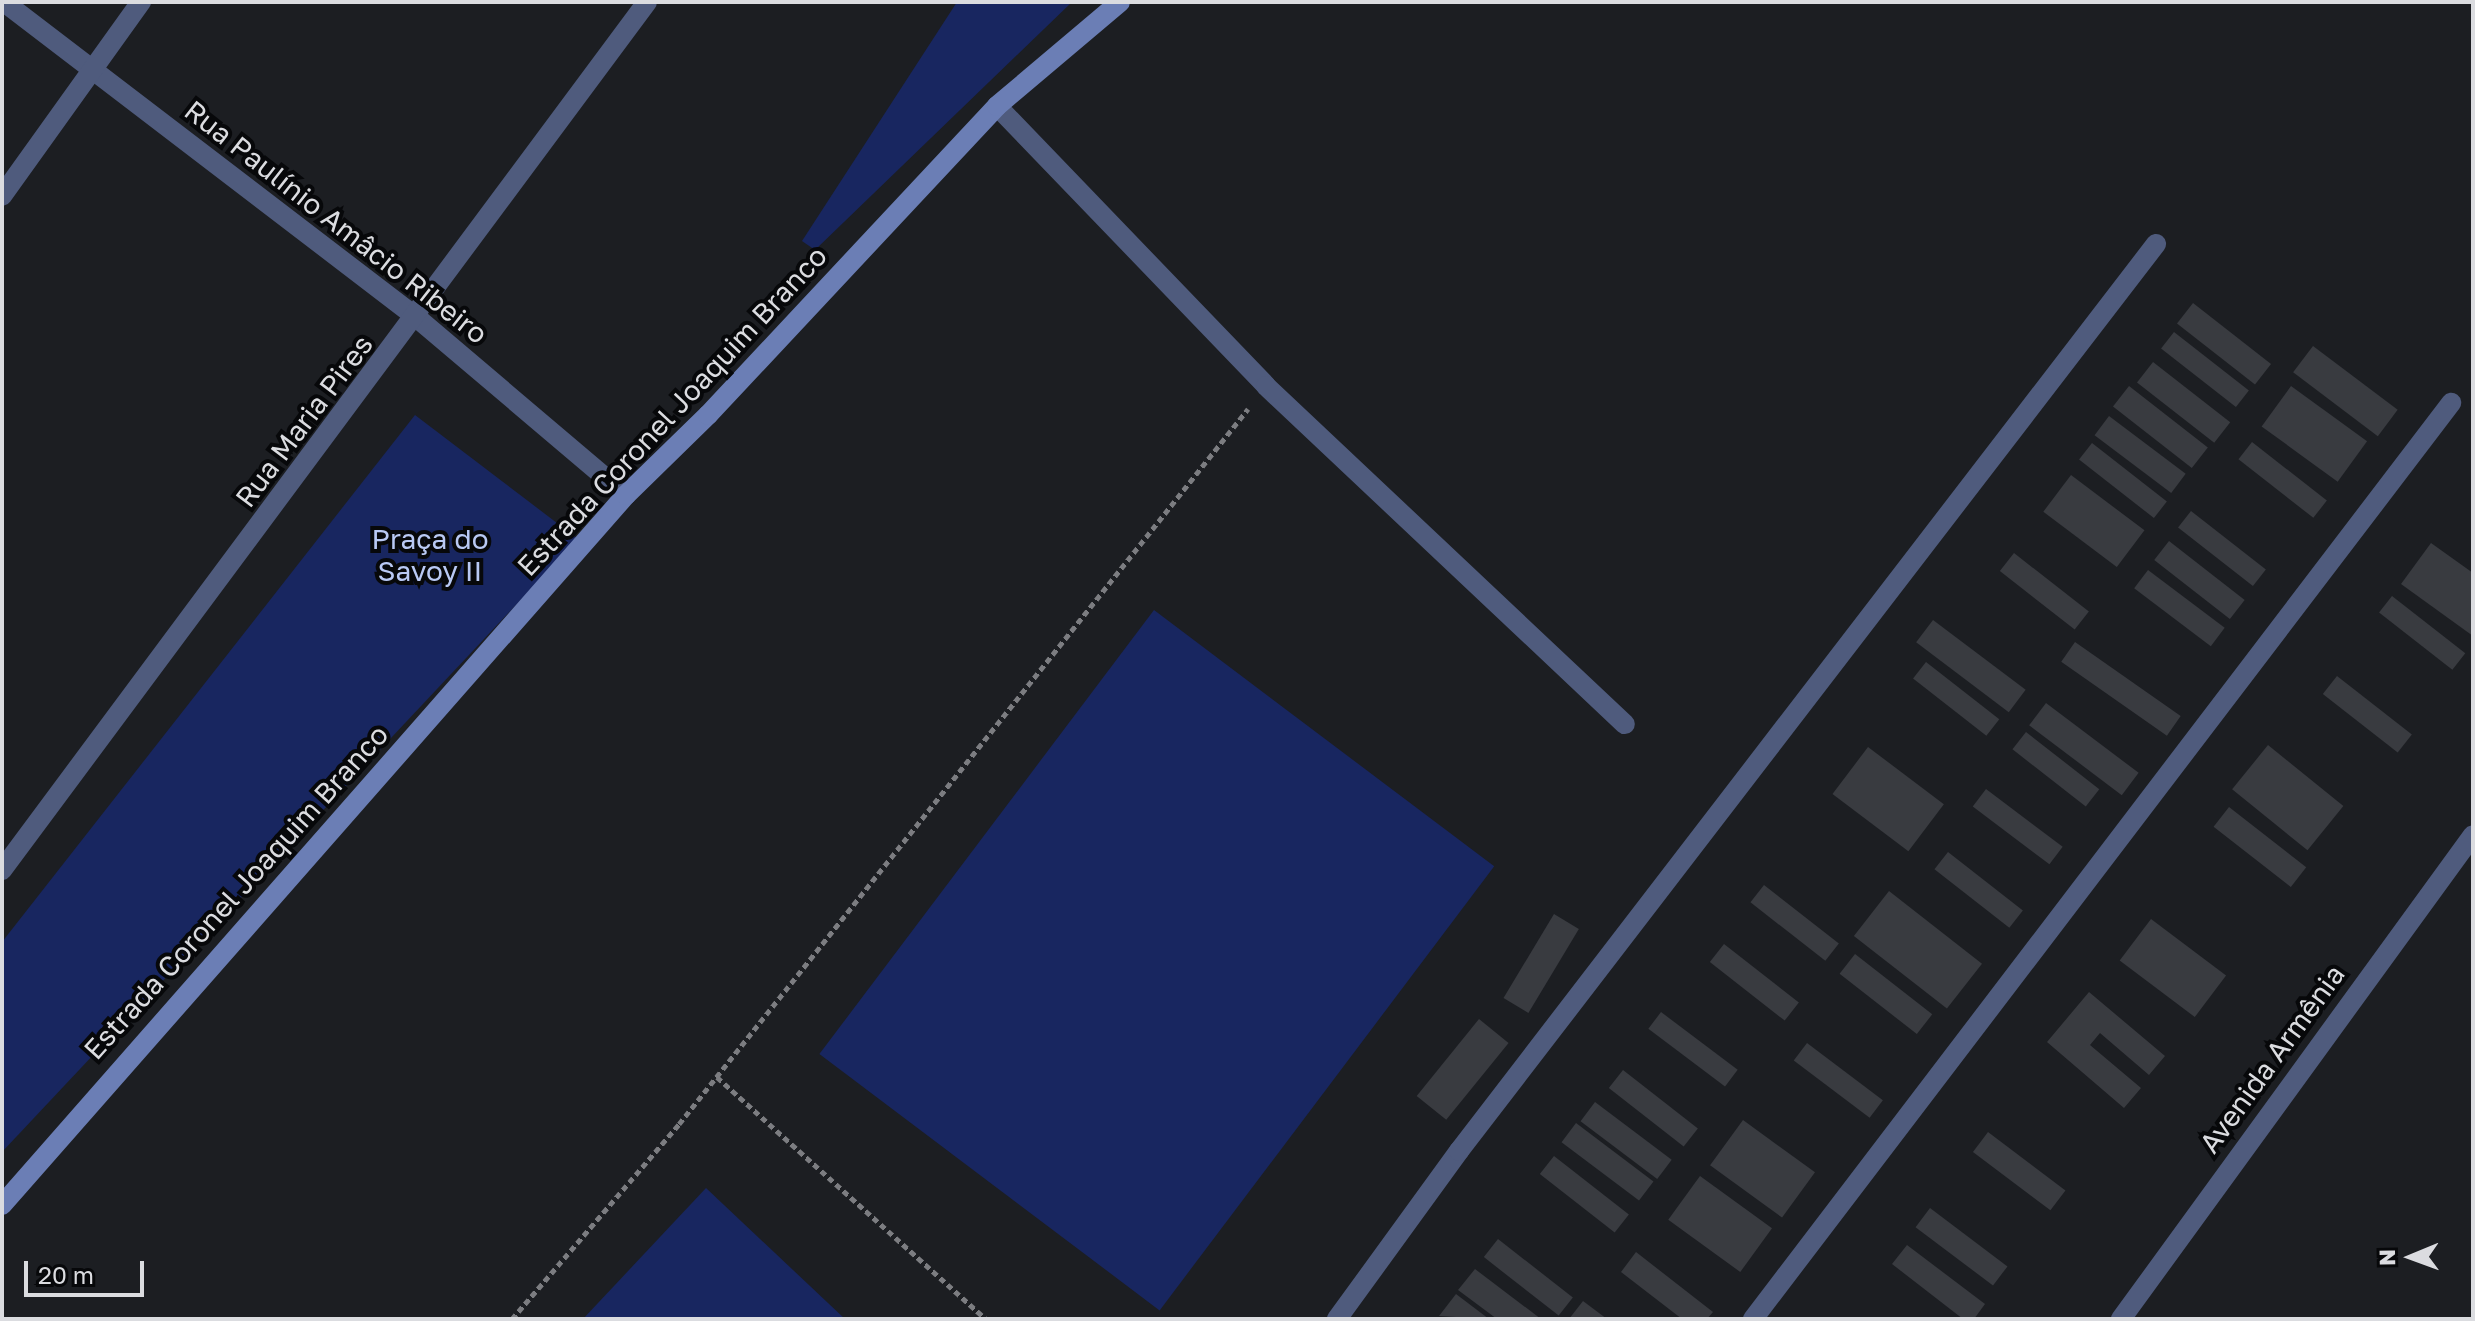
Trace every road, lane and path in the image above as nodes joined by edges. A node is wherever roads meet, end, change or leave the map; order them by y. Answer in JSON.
{"nodes":[{"id":1,"x":4,"y":2,"type":"edge"},
{"id":2,"x":141,"y":2,"type":"edge"},
{"id":3,"x":647,"y":2,"type":"edge"},
{"id":4,"x":1120,"y":2,"type":"edge"},
{"id":5,"x":95,"y":71,"type":"junction"},
{"id":6,"x":997,"y":106,"type":"junction"},
{"id":7,"x":2,"y":196,"type":"edge"},
{"id":8,"x":2156,"y":244,"type":"dead end"},
{"id":9,"x":416,"y":317,"type":"junction"},
{"id":10,"x":1266,"y":386,"type":"junction"},
{"id":11,"x":2451,"y":403,"type":"dead end"},
{"id":12,"x":626,"y":495,"type":"junction"},
{"id":13,"x":1625,"y":724,"type":"dead end"},
{"id":14,"x":2473,"y":835,"type":"edge"},
{"id":15,"x":2,"y":870,"type":"edge"},
{"id":16,"x":717,"y":1077,"type":"junction"},
{"id":17,"x":2,"y":1205,"type":"edge"},
{"id":18,"x":512,"y":1319,"type":"edge"},
{"id":19,"x":986,"y":1319,"type":"edge"},
{"id":20,"x":1337,"y":1319,"type":"edge"},
{"id":21,"x":1753,"y":1319,"type":"edge"},
{"id":22,"x":2121,"y":1319,"type":"edge"}],
"edges":[{"from":1,"to":5,"type":"street","name":"Rua Paulínio Amâcio Ribeiro"},
{"from":2,"to":5,"type":"street"},
{"from":3,"to":9,"type":"street","name":"Rua Maria Pires"},
{"from":4,"to":6,"type":"street","name":"Estrada Coronel Joaquim Branco"},
{"from":5,"to":7,"type":"street"},
{"from":5,"to":9,"type":"street","name":"Rua Paulínio Amâcio Ribeiro"},
{"from":6,"to":10,"type":"street"},
{"from":6,"to":12,"type":"street","name":"Estrada Coronel Joaquim Branco"},
{"from":8,"to":20,"type":"street"},
{"from":9,"to":12,"type":"street","name":"Rua Paulínio Amâcio Ribeiro"},
{"from":9,"to":15,"type":"street","name":"Rua Maria Pires"},
{"from":10,"to":13,"type":"street"},
{"from":10,"to":16,"type":"path"},
{"from":11,"to":21,"type":"street"},
{"from":12,"to":17,"type":"street","name":"Estrada Coronel Joaquim Branco"},
{"from":14,"to":22,"type":"street","name":"Avenida Armênia"},
{"from":16,"to":18,"type":"path"},
{"from":16,"to":19,"type":"path"}]}
